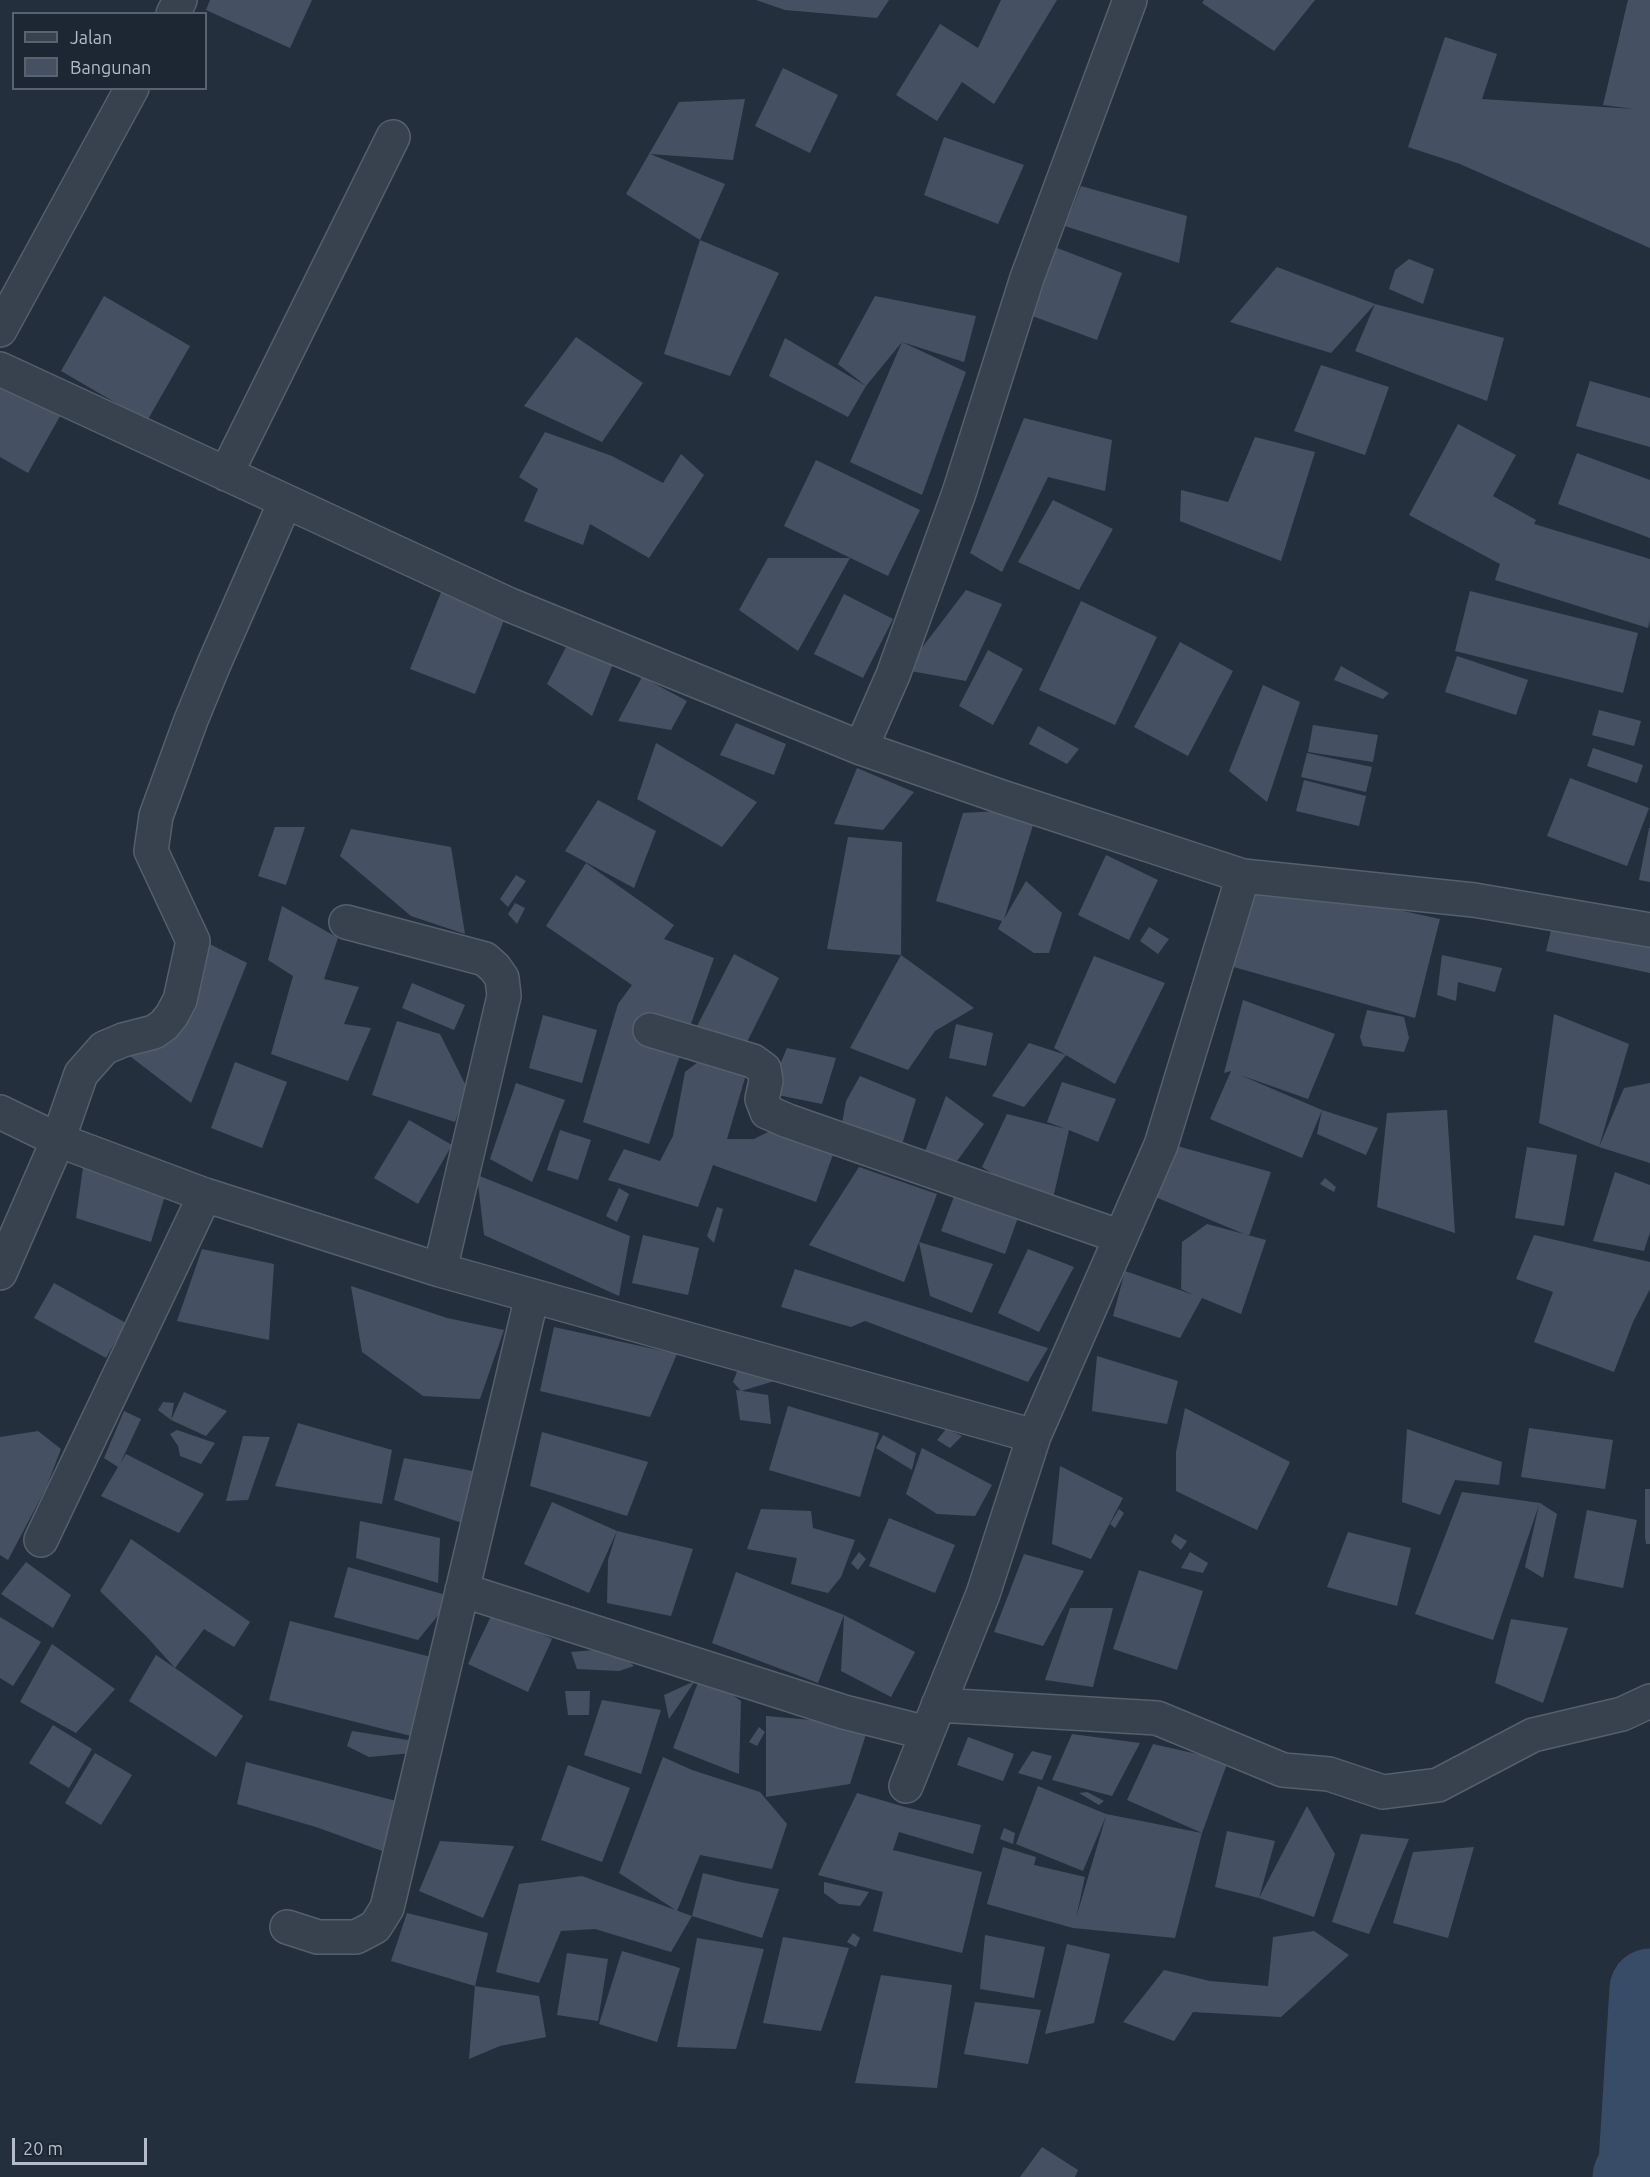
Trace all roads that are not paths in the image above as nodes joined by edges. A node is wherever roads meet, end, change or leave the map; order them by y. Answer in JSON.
{"nodes":[{"id":1,"x":1130,"y":0,"type":"edge"},
{"id":2,"x":131,"y":90,"type":"edge"},
{"id":3,"x":393,"y":136,"type":"dead end"},
{"id":4,"x":0,"y":330,"type":"edge"},
{"id":5,"x":0,"y":369,"type":"edge"},
{"id":6,"x":226,"y":474,"type":"junction"},
{"id":7,"x":285,"y":502,"type":"junction"},
{"id":8,"x":861,"y":748,"type":"junction"},
{"id":9,"x":1243,"y":876,"type":"junction"},
{"id":10,"x":346,"y":922,"type":"dead end"},
{"id":11,"x":1650,"y":930,"type":"edge"},
{"id":12,"x":650,"y":1030,"type":"dead end"},
{"id":13,"x":0,"y":1112,"type":"edge"},
{"id":14,"x":58,"y":1140,"type":"junction"},
{"id":15,"x":205,"y":1196,"type":"junction"},
{"id":16,"x":1121,"y":1237,"type":"junction"},
{"id":17,"x":440,"y":1270,"type":"junction"},
{"id":18,"x":0,"y":1273,"type":"edge"},
{"id":19,"x":532,"y":1296,"type":"junction"},
{"id":20,"x":1034,"y":1436,"type":"junction"},
{"id":21,"x":41,"y":1540,"type":"dead end"},
{"id":22,"x":462,"y":1590,"type":"junction"},
{"id":23,"x":1650,"y":1701,"type":"edge"},
{"id":24,"x":933,"y":1719,"type":"junction"},
{"id":25,"x":906,"y":1786,"type":"dead end"},
{"id":26,"x":287,"y":1928,"type":"dead end"}],
"edges":[{"from":1,"to":8,"type":"street"},
{"from":2,"to":4,"type":"street"},
{"from":3,"to":6,"type":"street"},
{"from":5,"to":6,"type":"street"},
{"from":6,"to":7,"type":"street"},
{"from":7,"to":8,"type":"street"},
{"from":7,"to":14,"type":"street"},
{"from":8,"to":9,"type":"street"},
{"from":9,"to":11,"type":"street"},
{"from":9,"to":16,"type":"street"},
{"from":10,"to":17,"type":"street"},
{"from":12,"to":16,"type":"street"},
{"from":13,"to":14,"type":"street"},
{"from":14,"to":15,"type":"street"},
{"from":14,"to":18,"type":"street"},
{"from":15,"to":17,"type":"street"},
{"from":15,"to":21,"type":"street"},
{"from":16,"to":20,"type":"street"},
{"from":17,"to":19,"type":"street"},
{"from":19,"to":20,"type":"street"},
{"from":19,"to":22,"type":"street"},
{"from":20,"to":24,"type":"street"},
{"from":22,"to":24,"type":"street"},
{"from":22,"to":26,"type":"street"},
{"from":23,"to":24,"type":"street"},
{"from":24,"to":25,"type":"street"}]}
